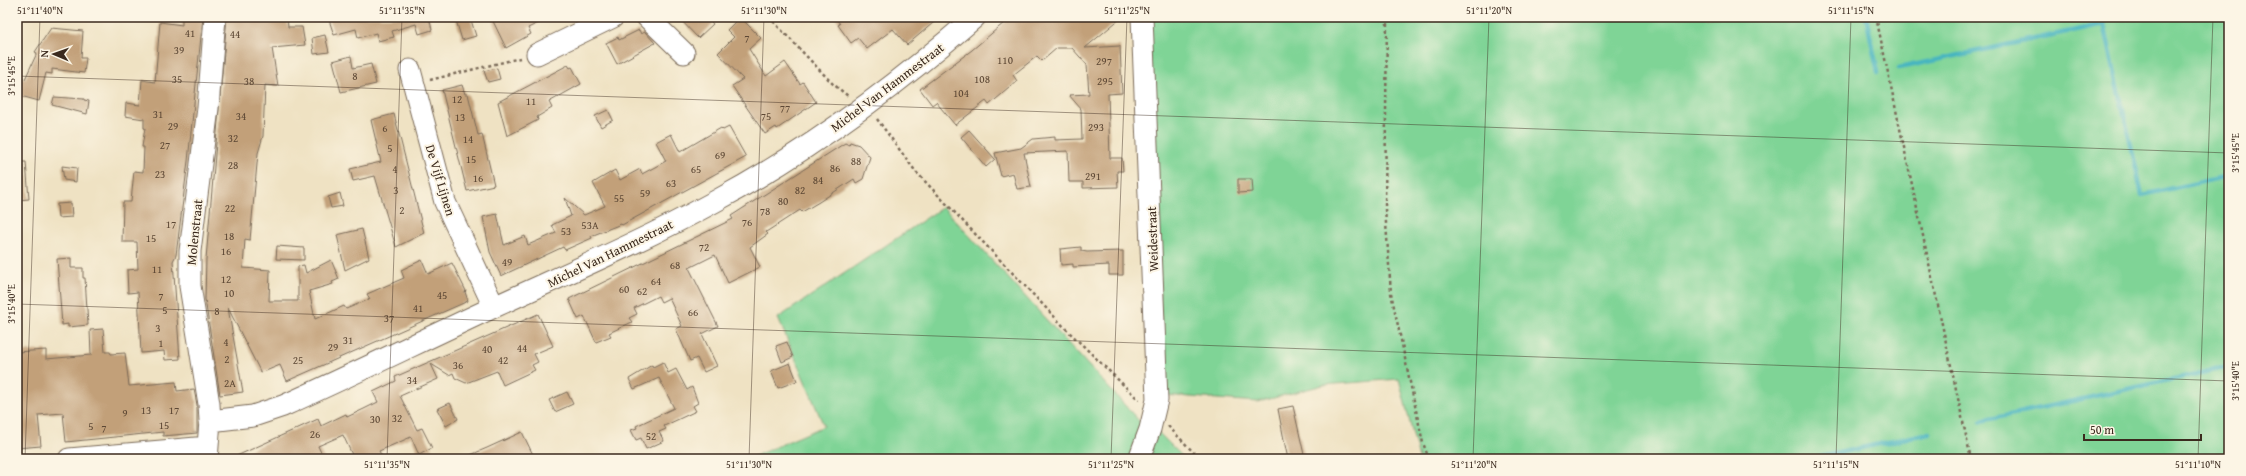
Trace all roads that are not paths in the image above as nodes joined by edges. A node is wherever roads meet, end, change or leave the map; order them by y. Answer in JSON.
{"nodes":[{"id":1,"x":216,"y":17,"type":"edge"},
{"id":2,"x":613,"y":17,"type":"edge"},
{"id":3,"x":647,"y":17,"type":"edge"},
{"id":4,"x":975,"y":17,"type":"edge"},
{"id":5,"x":1142,"y":17,"type":"edge"},
{"id":6,"x":684,"y":53,"type":"dead end"},
{"id":7,"x":538,"y":54,"type":"road end"},
{"id":8,"x":412,"y":77,"type":"road end"},
{"id":9,"x":494,"y":307,"type":"junction"},
{"id":10,"x":210,"y":421,"type":"junction"},
{"id":11,"x":207,"y":453,"type":"edge"},
{"id":12,"x":69,"y":459,"type":"edge"},
{"id":13,"x":1139,"y":459,"type":"edge"}],
"edges":[{"from":1,"to":10,"type":"street","name":"Molenstraat"},
{"from":2,"to":7,"type":"street"},
{"from":3,"to":6,"type":"street"},
{"from":4,"to":9,"type":"street","name":"Michel Van Hammestraat"},
{"from":5,"to":13,"type":"street","name":"Weidestraat"},
{"from":8,"to":9,"type":"street","name":"De Vijf Lijnen"},
{"from":9,"to":10,"type":"street","name":"Michel Van Hammestraat"},
{"from":10,"to":11,"type":"street","name":"Molenstraat"},
{"from":11,"to":12,"type":"street"}]}
